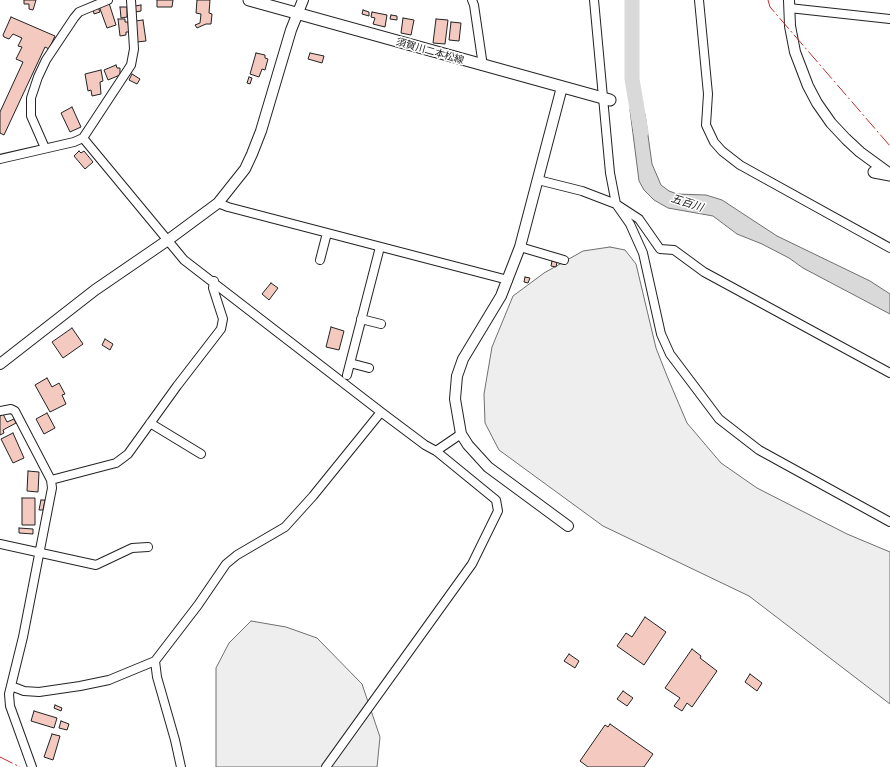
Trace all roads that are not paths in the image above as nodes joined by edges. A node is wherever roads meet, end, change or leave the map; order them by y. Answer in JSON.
{"nodes":[{"id":1,"x":108,"y":0,"type":"edge"},
{"id":2,"x":131,"y":0,"type":"edge"},
{"id":3,"x":249,"y":0,"type":"edge"},
{"id":4,"x":304,"y":0,"type":"edge"},
{"id":5,"x":472,"y":0,"type":"edge"},
{"id":6,"x":594,"y":0,"type":"edge"},
{"id":7,"x":699,"y":0,"type":"edge"},
{"id":8,"x":789,"y":4,"type":"edge"},
{"id":9,"x":298,"y":13,"type":"junction"},
{"id":10,"x":890,"y":20,"type":"edge"},
{"id":11,"x":483,"y":66,"type":"junction"},
{"id":12,"x":562,"y":87,"type":"junction"},
{"id":13,"x":606,"y":99,"type":"junction"},
{"id":14,"x":83,"y":138,"type":"junction"},
{"id":15,"x":45,"y":148,"type":"junction"},
{"id":16,"x":0,"y":159,"type":"edge"},
{"id":17,"x":874,"y":172,"type":"dead end"},
{"id":18,"x":890,"y":175,"type":"edge"},
{"id":19,"x":538,"y":180,"type":"junction"},
{"id":20,"x":218,"y":203,"type":"junction"},
{"id":21,"x":616,"y":204,"type":"junction"},
{"id":22,"x":327,"y":233,"type":"junction"},
{"id":23,"x":168,"y":240,"type":"junction"},
{"id":24,"x":380,"y":247,"type":"junction"},
{"id":25,"x":520,"y":247,"type":"junction"},
{"id":26,"x":890,"y":248,"type":"edge"},
{"id":27,"x":320,"y":260,"type":"dead end"},
{"id":28,"x":564,"y":260,"type":"dead end"},
{"id":29,"x":508,"y":280,"type":"junction"},
{"id":30,"x":214,"y":281,"type":"junction"},
{"id":31,"x":361,"y":319,"type":"junction"},
{"id":32,"x":381,"y":324,"type":"dead end"},
{"id":33,"x":350,"y":363,"type":"junction"},
{"id":34,"x":0,"y":364,"type":"edge"},
{"id":35,"x":369,"y":368,"type":"dead end"},
{"id":36,"x":890,"y":373,"type":"edge"},
{"id":37,"x":347,"y":375,"type":"dead end"},
{"id":38,"x":0,"y":411,"type":"edge"},
{"id":39,"x":381,"y":412,"type":"junction"},
{"id":40,"x":150,"y":423,"type":"junction"},
{"id":41,"x":461,"y":434,"type":"junction"},
{"id":42,"x":436,"y":450,"type":"junction"},
{"id":43,"x":201,"y":454,"type":"dead end"},
{"id":44,"x":51,"y":480,"type":"junction"},
{"id":45,"x":890,"y":522,"type":"edge"},
{"id":46,"x":568,"y":526,"type":"dead end"},
{"id":47,"x":0,"y":544,"type":"edge"},
{"id":48,"x":148,"y":548,"type":"dead end"},
{"id":49,"x":40,"y":551,"type":"junction"},
{"id":50,"x":155,"y":661,"type":"junction"},
{"id":51,"x":11,"y":686,"type":"junction"},
{"id":52,"x":32,"y":767,"type":"edge"},
{"id":53,"x":181,"y":767,"type":"edge"},
{"id":54,"x":326,"y":767,"type":"edge"}],
"edges":[{"from":1,"to":15,"type":"street"},
{"from":2,"to":14,"type":"street"},
{"from":3,"to":9,"type":"main road","name":"須賀川二本松線"},
{"from":4,"to":9,"type":"street"},
{"from":5,"to":11,"type":"street"},
{"from":6,"to":13,"type":"street"},
{"from":7,"to":26,"type":"street"},
{"from":8,"to":10,"type":"street"},
{"from":8,"to":18,"type":"street"},
{"from":9,"to":11,"type":"main road","name":"須賀川二本松線"},
{"from":9,"to":20,"type":"street"},
{"from":11,"to":12,"type":"main road","name":"須賀川二本松線"},
{"from":12,"to":13,"type":"main road","name":"須賀川二本松線"},
{"from":12,"to":19,"type":"street"},
{"from":13,"to":21,"type":"street"},
{"from":14,"to":15,"type":"street"},
{"from":14,"to":23,"type":"street"},
{"from":15,"to":16,"type":"street"},
{"from":17,"to":18,"type":"main road"},
{"from":19,"to":21,"type":"street"},
{"from":19,"to":25,"type":"street"},
{"from":20,"to":22,"type":"street"},
{"from":20,"to":23,"type":"street"},
{"from":21,"to":36,"type":"street"},
{"from":21,"to":45,"type":"street"},
{"from":22,"to":24,"type":"street"},
{"from":22,"to":27,"type":"street"},
{"from":23,"to":30,"type":"street"},
{"from":23,"to":34,"type":"street"},
{"from":24,"to":29,"type":"street"},
{"from":24,"to":31,"type":"street"},
{"from":25,"to":28,"type":"street"},
{"from":25,"to":29,"type":"street"},
{"from":29,"to":41,"type":"street"},
{"from":30,"to":39,"type":"street"},
{"from":30,"to":40,"type":"street"},
{"from":31,"to":32,"type":"street"},
{"from":31,"to":33,"type":"street"},
{"from":33,"to":35,"type":"street"},
{"from":33,"to":37,"type":"street"},
{"from":38,"to":44,"type":"street"},
{"from":39,"to":42,"type":"street"},
{"from":39,"to":50,"type":"street"},
{"from":40,"to":43,"type":"street"},
{"from":40,"to":44,"type":"street"},
{"from":41,"to":42,"type":"street"},
{"from":41,"to":46,"type":"street"},
{"from":42,"to":54,"type":"street"},
{"from":44,"to":49,"type":"street"},
{"from":47,"to":49,"type":"street"},
{"from":48,"to":49,"type":"street"},
{"from":49,"to":51,"type":"street"},
{"from":50,"to":51,"type":"street"},
{"from":50,"to":53,"type":"street"},
{"from":51,"to":52,"type":"street"}]}
